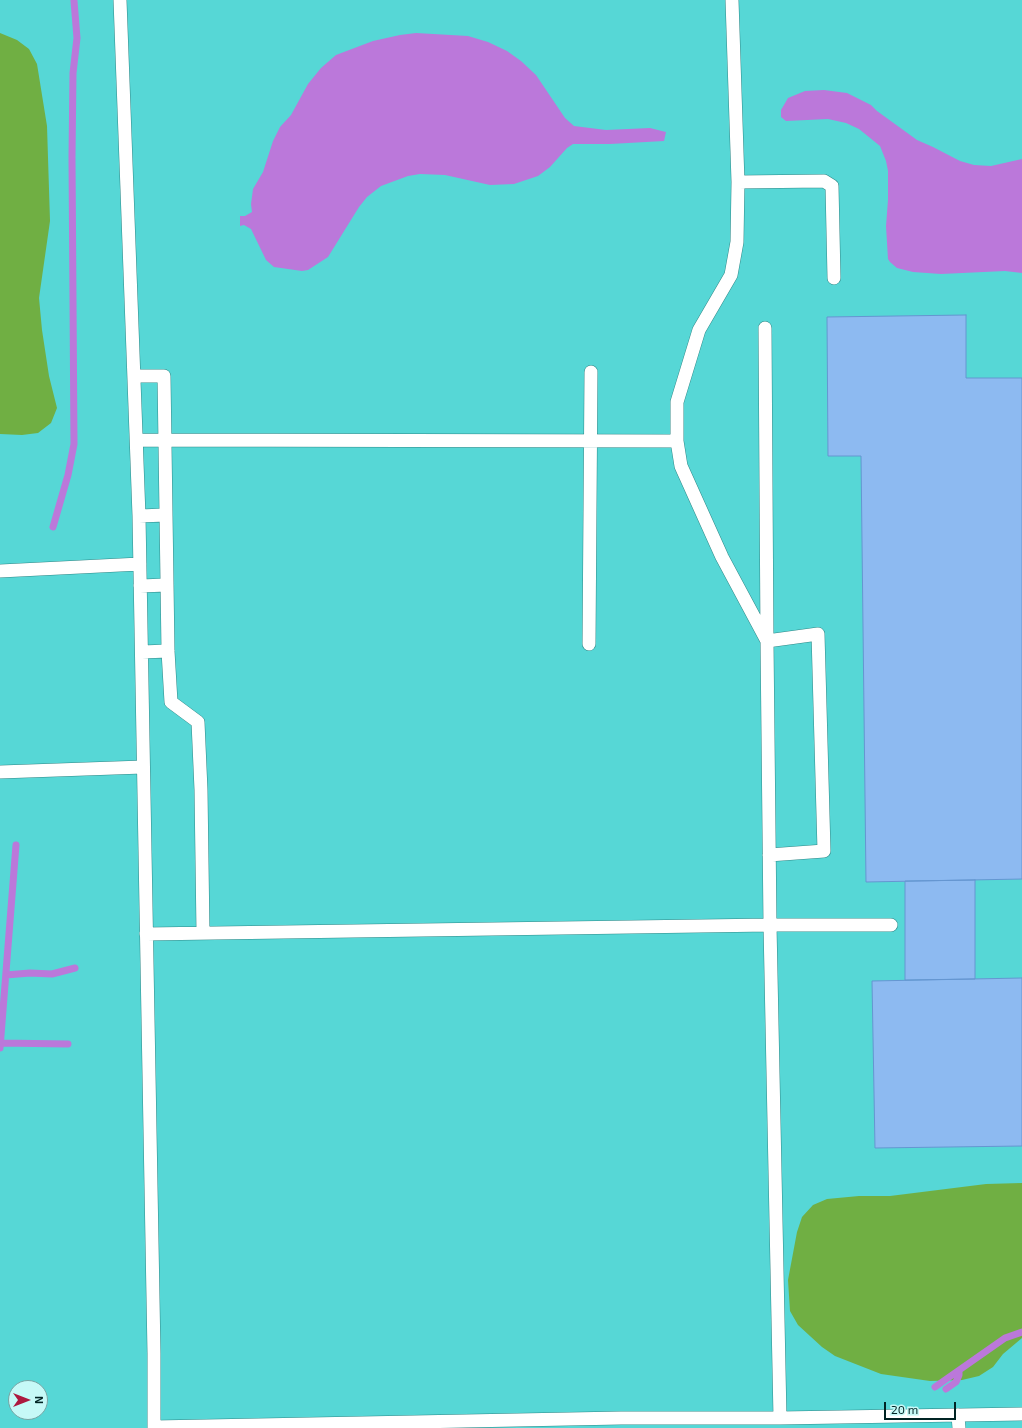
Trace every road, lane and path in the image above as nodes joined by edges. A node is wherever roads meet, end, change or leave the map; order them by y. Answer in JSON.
{"nodes":[{"id":1,"x":120,"y":0,"type":"edge"},
{"id":2,"x":732,"y":0,"type":"edge"},
{"id":3,"x":738,"y":182,"type":"junction"},
{"id":4,"x":834,"y":278,"type":"dead end"},
{"id":5,"x":765,"y":328,"type":"dead end"},
{"id":6,"x":591,"y":372,"type":"dead end"},
{"id":7,"x":135,"y":376,"type":"junction"},
{"id":8,"x":137,"y":440,"type":"junction"},
{"id":9,"x":165,"y":440,"type":"junction"},
{"id":10,"x":590,"y":441,"type":"junction"},
{"id":11,"x":677,"y":441,"type":"junction"},
{"id":12,"x":166,"y":515,"type":"junction"},
{"id":13,"x":139,"y":516,"type":"junction"},
{"id":14,"x":140,"y":564,"type":"junction"},
{"id":15,"x":0,"y":571,"type":"edge"},
{"id":16,"x":167,"y":585,"type":"junction"},
{"id":17,"x":140,"y":586,"type":"junction"},
{"id":18,"x":767,"y":641,"type":"junction"},
{"id":19,"x":590,"y":644,"type":"dead end"},
{"id":20,"x":168,"y":651,"type":"junction"},
{"id":21,"x":142,"y":652,"type":"junction"},
{"id":22,"x":143,"y":767,"type":"junction"},
{"id":23,"x":0,"y":772,"type":"edge"},
{"id":24,"x":769,"y":855,"type":"junction"},
{"id":25,"x":891,"y":925,"type":"dead end"},
{"id":26,"x":770,"y":926,"type":"junction"},
{"id":27,"x":203,"y":933,"type":"junction"},
{"id":28,"x":146,"y":934,"type":"junction"},
{"id":29,"x":1022,"y":1414,"type":"edge"},
{"id":30,"x":958,"y":1415,"type":"junction"},
{"id":31,"x":780,"y":1418,"type":"junction"},
{"id":32,"x":622,"y":1423,"type":"edge"},
{"id":33,"x":154,"y":1428,"type":"edge"},
{"id":34,"x":959,"y":1428,"type":"edge"}],
"edges":[{"from":1,"to":7,"type":"lane"},
{"from":2,"to":3,"type":"lane"},
{"from":3,"to":4,"type":"lane"},
{"from":3,"to":11,"type":"lane"},
{"from":5,"to":18,"type":"lane"},
{"from":6,"to":10,"type":"lane"},
{"from":7,"to":8,"type":"lane"},
{"from":7,"to":9,"type":"lane"},
{"from":8,"to":9,"type":"lane"},
{"from":8,"to":13,"type":"lane"},
{"from":9,"to":10,"type":"lane"},
{"from":9,"to":12,"type":"lane"},
{"from":10,"to":11,"type":"lane"},
{"from":10,"to":19,"type":"lane"},
{"from":11,"to":18,"type":"lane"},
{"from":12,"to":13,"type":"lane"},
{"from":12,"to":16,"type":"lane"},
{"from":13,"to":14,"type":"lane"},
{"from":14,"to":15,"type":"lane"},
{"from":14,"to":17,"type":"lane"},
{"from":16,"to":17,"type":"lane"},
{"from":16,"to":20,"type":"lane"},
{"from":17,"to":21,"type":"lane"},
{"from":18,"to":24,"type":"lane"},
{"from":18,"to":24,"type":"lane"},
{"from":20,"to":21,"type":"lane"},
{"from":20,"to":27,"type":"lane"},
{"from":21,"to":22,"type":"lane"},
{"from":22,"to":23,"type":"lane"},
{"from":22,"to":28,"type":"lane"},
{"from":24,"to":26,"type":"lane"},
{"from":25,"to":26,"type":"lane"},
{"from":26,"to":27,"type":"lane"},
{"from":26,"to":31,"type":"lane"},
{"from":27,"to":28,"type":"lane"},
{"from":28,"to":33,"type":"lane"},
{"from":29,"to":30,"type":"lane"},
{"from":30,"to":31,"type":"lane"},
{"from":30,"to":34,"type":"lane"},
{"from":31,"to":32,"type":"lane"},
{"from":32,"to":33,"type":"lane"}]}
